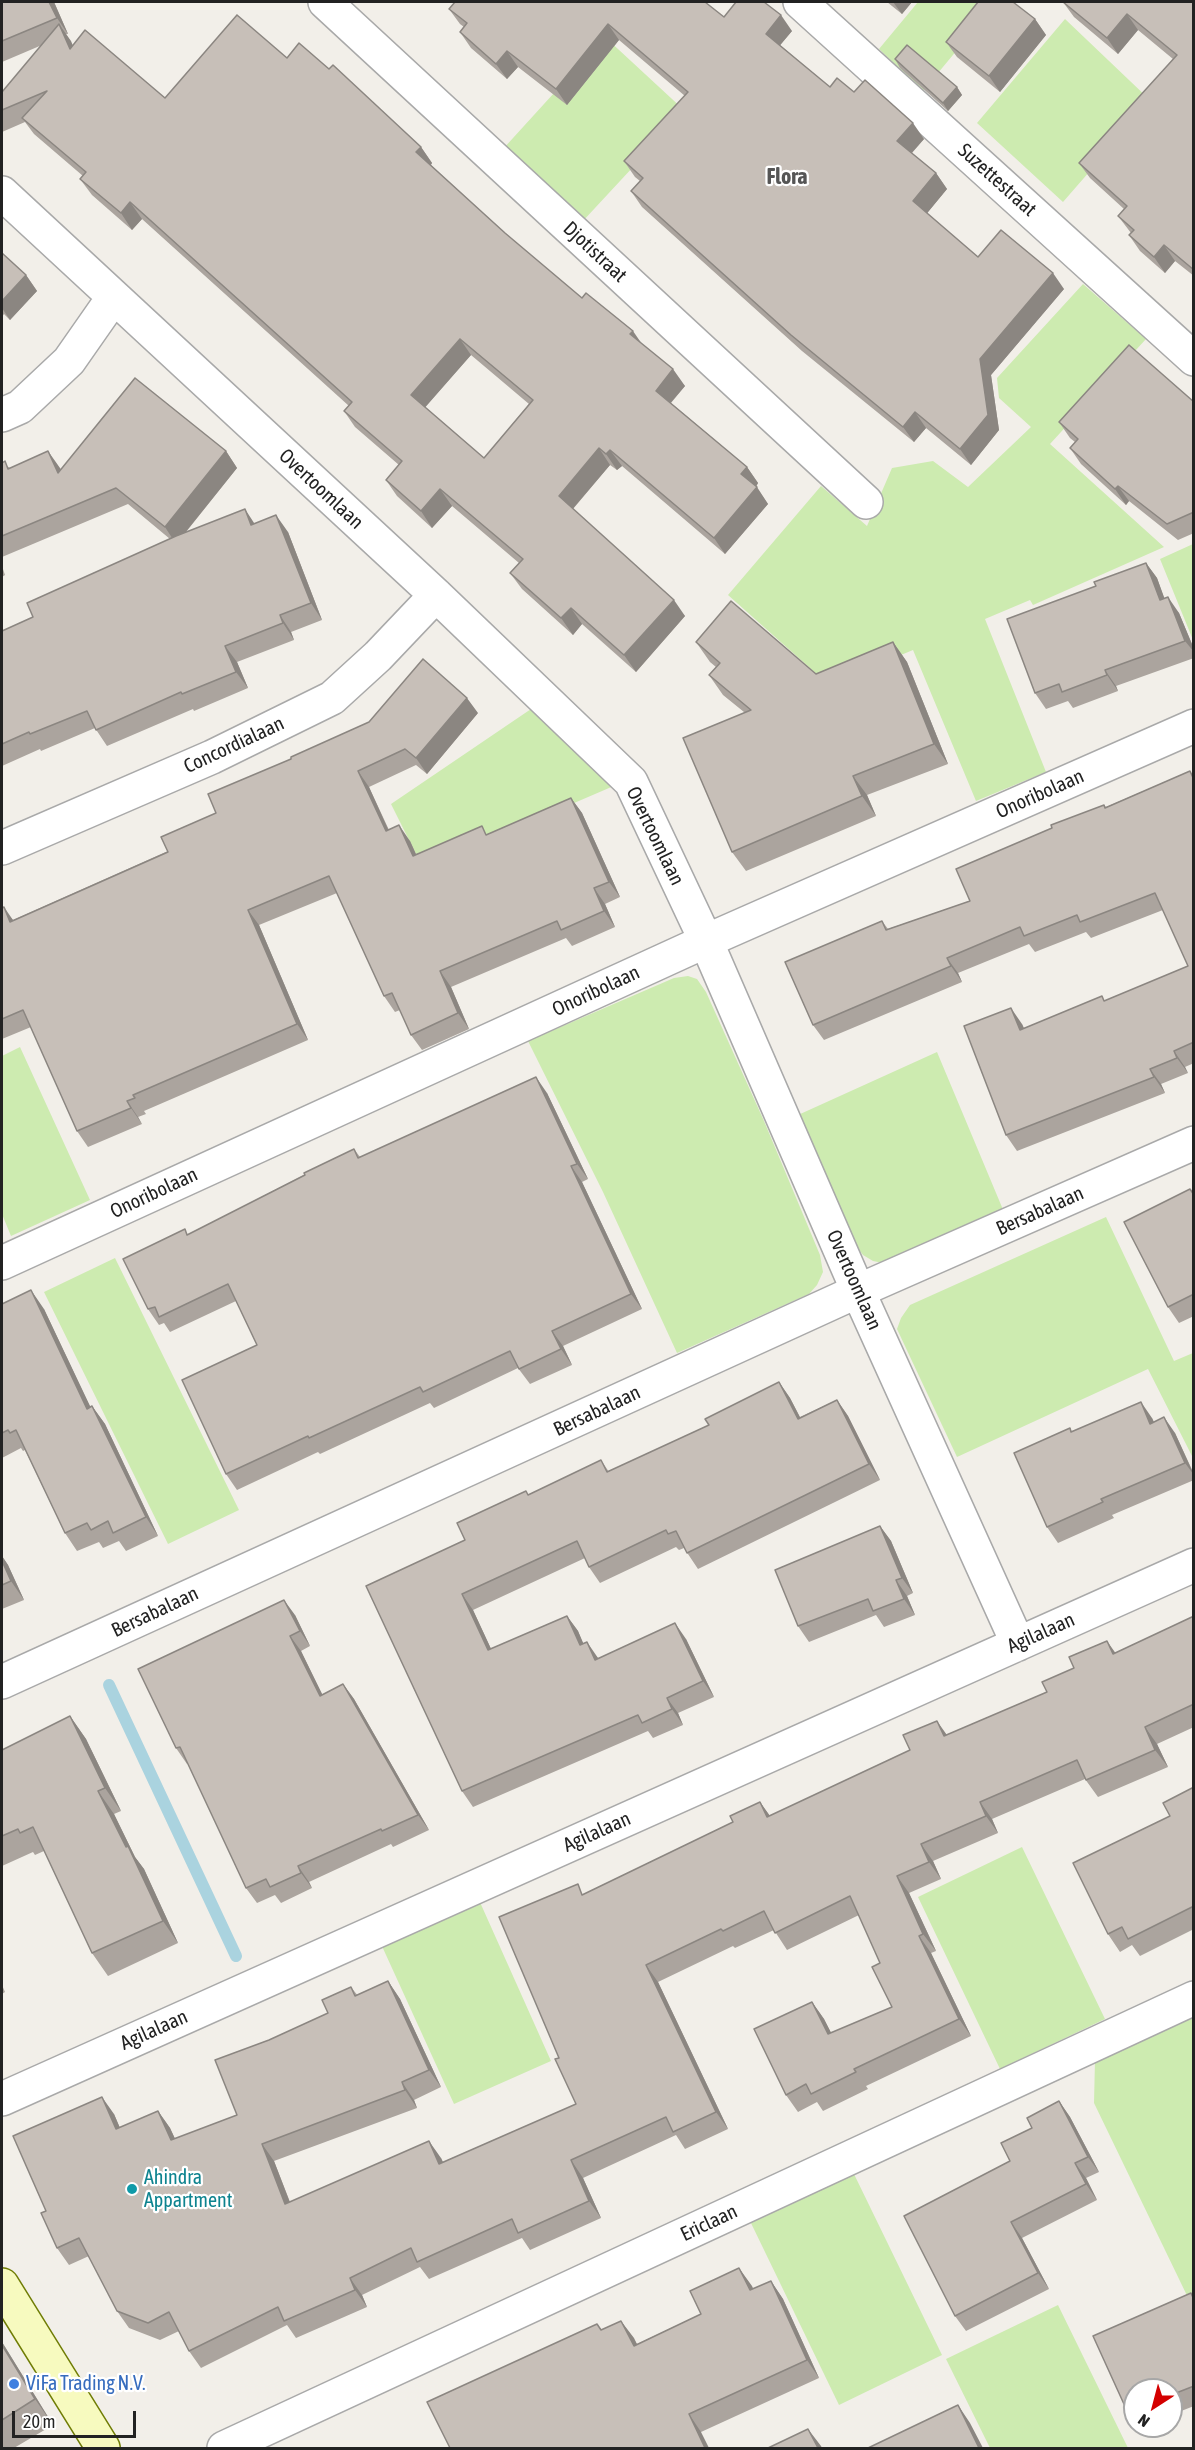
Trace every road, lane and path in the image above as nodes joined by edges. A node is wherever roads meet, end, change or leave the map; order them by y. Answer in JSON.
{"nodes":[{"id":1,"x":325,"y":2,"type":"edge"},
{"id":2,"x":801,"y":2,"type":"edge"},
{"id":3,"x":2,"y":193,"type":"edge"},
{"id":4,"x":114,"y":297,"type":"junction"},
{"id":5,"x":1194,"y":359,"type":"edge"},
{"id":6,"x":2,"y":415,"type":"edge"},
{"id":7,"x":866,"y":502,"type":"dead end"},
{"id":8,"x":436,"y":595,"type":"junction"},
{"id":9,"x":1194,"y":726,"type":"edge"},
{"id":10,"x":2,"y":848,"type":"edge"},
{"id":11,"x":706,"y":941,"type":"junction"},
{"id":12,"x":1194,"y":1143,"type":"edge"},
{"id":13,"x":2,"y":1263,"type":"edge"},
{"id":14,"x":858,"y":1291,"type":"junction"},
{"id":15,"x":1194,"y":1565,"type":"edge"},
{"id":16,"x":1018,"y":1644,"type":"junction"},
{"id":17,"x":2,"y":1682,"type":"edge"},
{"id":18,"x":1194,"y":1998,"type":"edge"},
{"id":19,"x":2,"y":2098,"type":"edge"},
{"id":20,"x":2,"y":2285,"type":"edge"},
{"id":21,"x":103,"y":2448,"type":"edge"},
{"id":22,"x":224,"y":2448,"type":"edge"}],
"edges":[{"from":1,"to":7,"type":"street","name":"Djotistraat"},
{"from":2,"to":5,"type":"street","name":"Suzettestraat"},
{"from":3,"to":4,"type":"street","name":"Overtoomlaan"},
{"from":4,"to":6,"type":"street"},
{"from":4,"to":8,"type":"street","name":"Overtoomlaan"},
{"from":8,"to":10,"type":"street","name":"Concordialaan"},
{"from":8,"to":11,"type":"street","name":"Overtoomlaan"},
{"from":9,"to":11,"type":"street","name":"Onoribolaan"},
{"from":11,"to":13,"type":"street","name":"Onoribolaan"},
{"from":11,"to":14,"type":"street","name":"Overtoomlaan"},
{"from":12,"to":14,"type":"street","name":"Bersabalaan"},
{"from":14,"to":16,"type":"street","name":"Overtoomlaan"},
{"from":14,"to":17,"type":"street","name":"Bersabalaan"},
{"from":15,"to":16,"type":"street","name":"Agilalaan"},
{"from":16,"to":19,"type":"street","name":"Agilalaan"},
{"from":18,"to":22,"type":"street","name":"Ericlaan"},
{"from":20,"to":21,"type":"street"}]}
